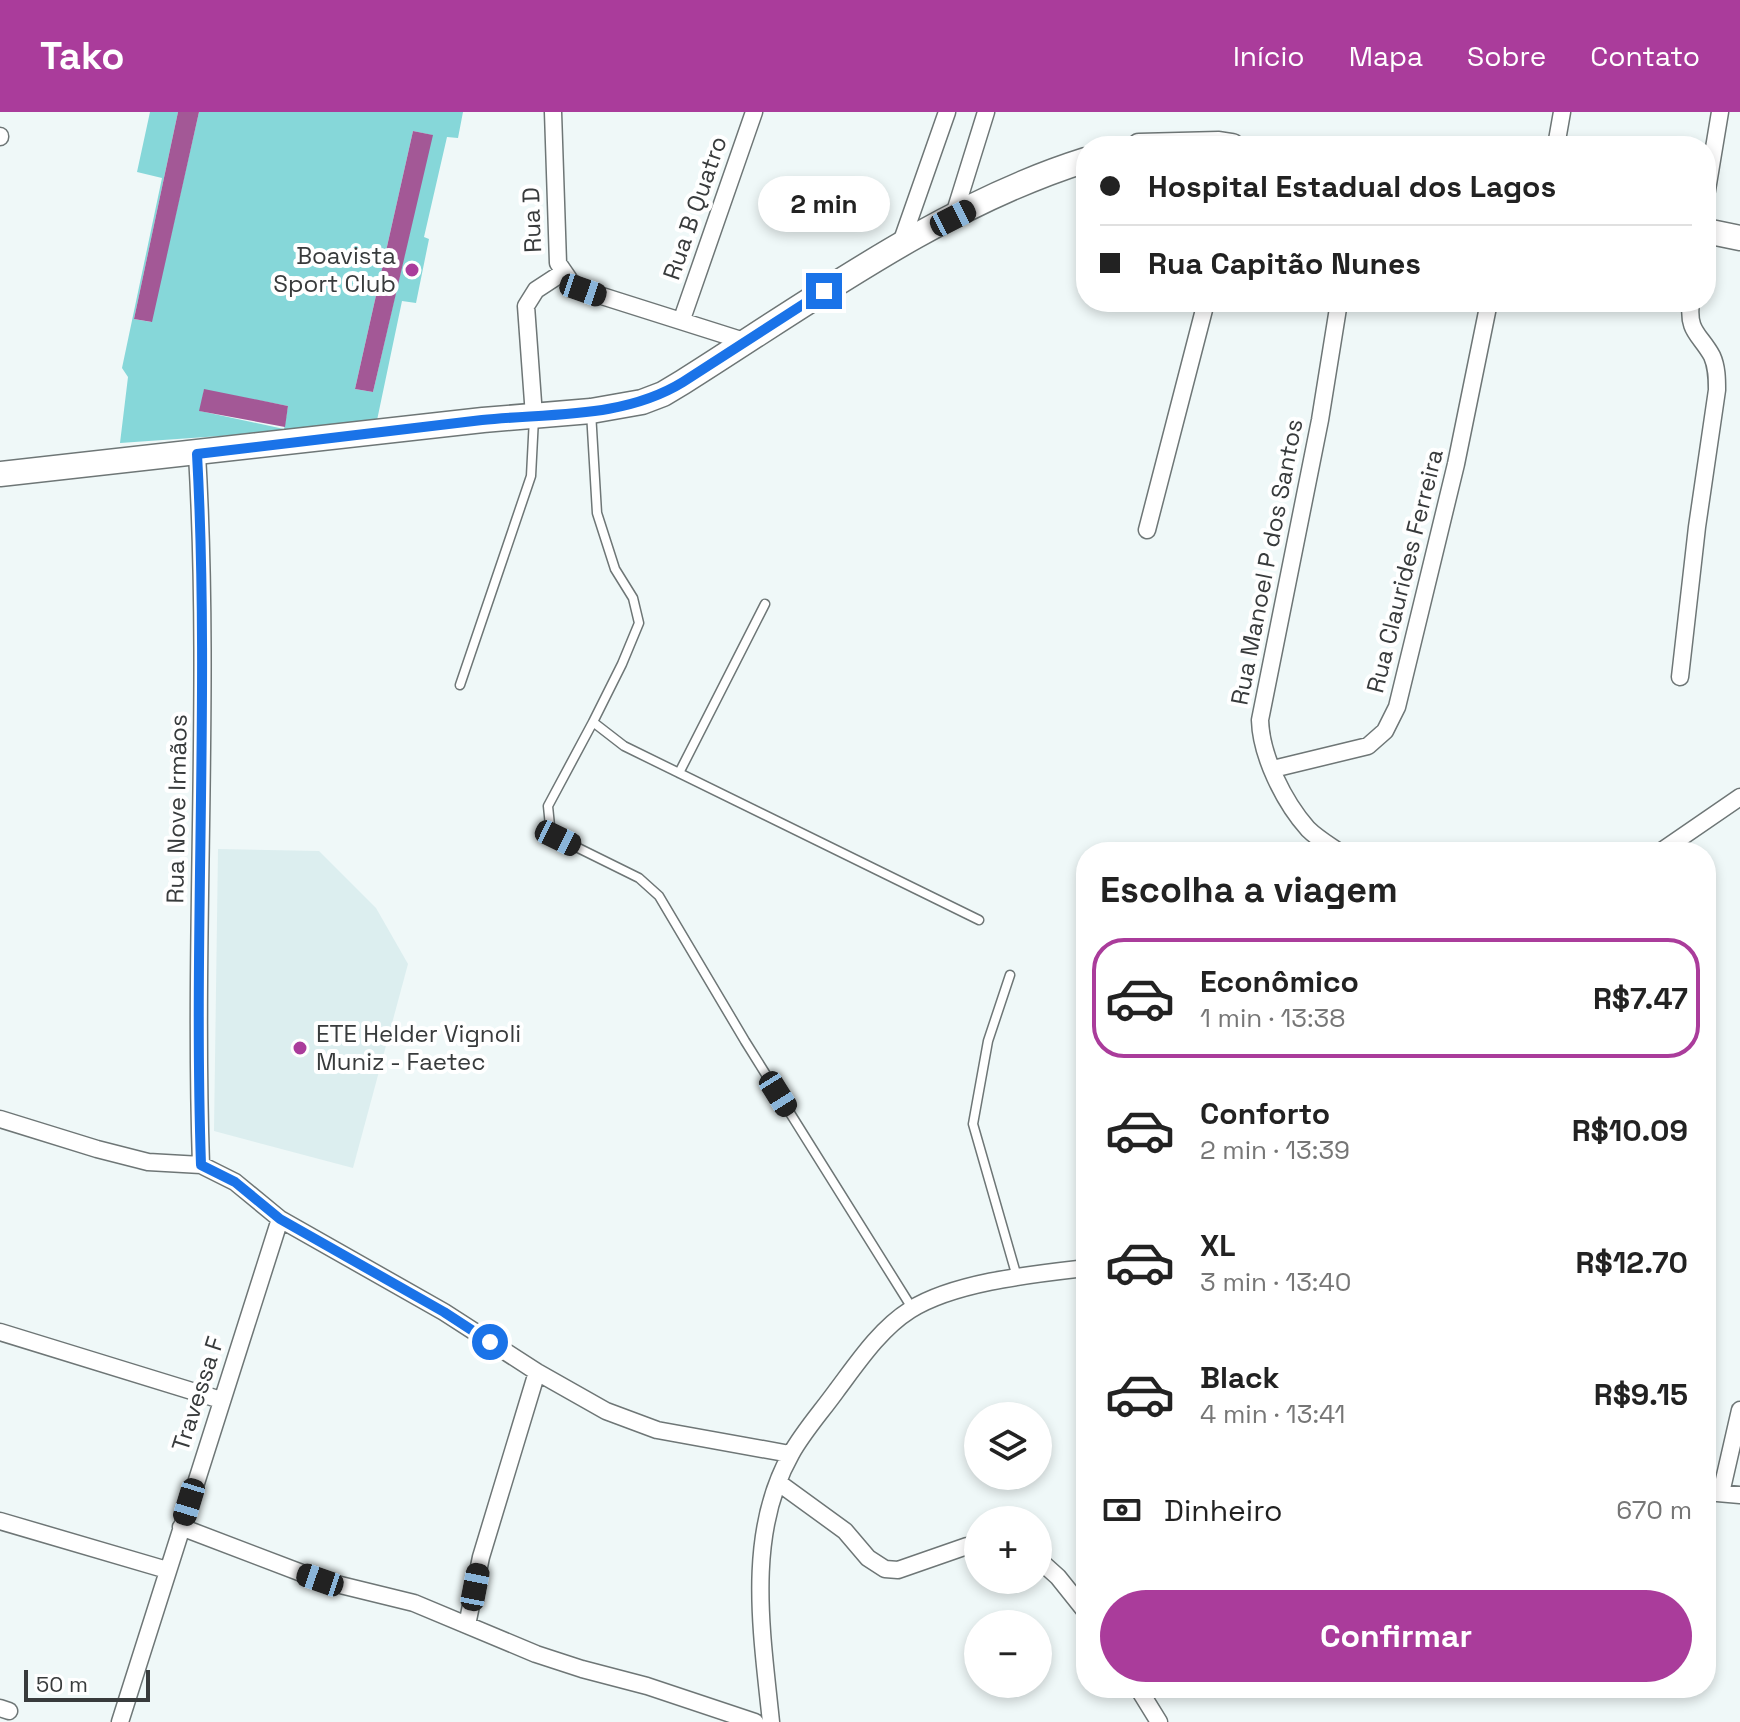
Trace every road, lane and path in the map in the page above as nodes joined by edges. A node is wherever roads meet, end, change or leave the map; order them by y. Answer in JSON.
{"nodes":[{"id":1,"x":553,"y":112,"type":"edge"},
{"id":2,"x":754,"y":112,"type":"edge"},
{"id":3,"x":947,"y":112,"type":"edge"},
{"id":4,"x":986,"y":112,"type":"edge"},
{"id":5,"x":1562,"y":112,"type":"edge"},
{"id":6,"x":1720,"y":112,"type":"edge"},
{"id":7,"x":1558,"y":136,"type":"edge"},
{"id":8,"x":1716,"y":136,"type":"edge"},
{"id":9,"x":1076,"y":163,"type":"edge"},
{"id":10,"x":953,"y":218,"type":"junction"},
{"id":11,"x":1716,"y":233,"type":"edge"},
{"id":12,"x":1740,"y":238,"type":"edge"},
{"id":13,"x":900,"y":246,"type":"junction"},
{"id":14,"x":562,"y":273,"type":"junction"},
{"id":15,"x":1203,"y":312,"type":"edge"},
{"id":16,"x":1337,"y":312,"type":"edge"},
{"id":17,"x":1487,"y":312,"type":"edge"},
{"id":18,"x":1691,"y":312,"type":"edge"},
{"id":19,"x":682,"y":319,"type":"junction"},
{"id":20,"x":744,"y":341,"type":"junction"},
{"id":21,"x":591,"y":411,"type":"junction"},
{"id":22,"x":534,"y":416,"type":"junction"},
{"id":23,"x":197,"y":454,"type":"junction"},
{"id":24,"x":0,"y":474,"type":"edge"},
{"id":25,"x":1147,"y":530,"type":"dead end"},
{"id":26,"x":765,"y":604,"type":"dead end"},
{"id":27,"x":1680,"y":677,"type":"dead end"},
{"id":28,"x":460,"y":685,"type":"dead end"},
{"id":29,"x":593,"y":722,"type":"junction"},
{"id":30,"x":1273,"y":769,"type":"junction"},
{"id":31,"x":679,"y":773,"type":"junction"},
{"id":32,"x":1740,"y":797,"type":"edge"},
{"id":33,"x":1325,"y":842,"type":"edge"},
{"id":34,"x":1675,"y":842,"type":"edge"},
{"id":35,"x":979,"y":920,"type":"dead end"},
{"id":36,"x":1010,"y":975,"type":"dead end"},
{"id":37,"x":0,"y":1119,"type":"edge"},
{"id":38,"x":201,"y":1165,"type":"junction"},
{"id":39,"x":280,"y":1219,"type":"junction"},
{"id":40,"x":1076,"y":1269,"type":"edge"},
{"id":41,"x":1017,"y":1277,"type":"junction"},
{"id":42,"x":912,"y":1308,"type":"junction"},
{"id":43,"x":0,"y":1332,"type":"edge"},
{"id":44,"x":537,"y":1372,"type":"junction"},
{"id":45,"x":221,"y":1400,"type":"junction"},
{"id":46,"x":1740,"y":1410,"type":"edge"},
{"id":47,"x":790,"y":1454,"type":"junction"},
{"id":48,"x":779,"y":1483,"type":"junction"},
{"id":49,"x":1716,"y":1486,"type":"edge"},
{"id":50,"x":1716,"y":1492,"type":"edge"},
{"id":51,"x":1740,"y":1495,"type":"edge"},
{"id":52,"x":0,"y":1521,"type":"edge"},
{"id":53,"x":181,"y":1527,"type":"junction"},
{"id":54,"x":964,"y":1547,"type":"edge"},
{"id":55,"x":167,"y":1570,"type":"junction"},
{"id":56,"x":1052,"y":1572,"type":"edge"},
{"id":57,"x":1076,"y":1600,"type":"edge"},
{"id":58,"x":467,"y":1625,"type":"junction"},
{"id":59,"x":1144,"y":1698,"type":"edge"},
{"id":60,"x":120,"y":1722,"type":"edge"},
{"id":61,"x":755,"y":1722,"type":"edge"},
{"id":62,"x":771,"y":1722,"type":"edge"},
{"id":63,"x":1159,"y":1722,"type":"edge"}],
"edges":[{"from":1,"to":14,"type":"street","name":"Rua D"},
{"from":2,"to":19,"type":"street","name":"Rua B Quatro"},
{"from":3,"to":13,"type":"street"},
{"from":4,"to":10,"type":"street"},
{"from":5,"to":7,"type":"street"},
{"from":6,"to":8,"type":"street"},
{"from":9,"to":10,"type":"street"},
{"from":10,"to":13,"type":"street"},
{"from":11,"to":12,"type":"street"},
{"from":13,"to":20,"type":"street"},
{"from":14,"to":19,"type":"street","name":"Rua D"},
{"from":14,"to":22,"type":"street"},
{"from":15,"to":25,"type":"street"},
{"from":16,"to":30,"type":"street","name":"Rua Manoel P dos Santos"},
{"from":17,"to":30,"type":"street","name":"Rua Claurides Ferreira"},
{"from":18,"to":27,"type":"street"},
{"from":19,"to":20,"type":"street","name":"Rua D"},
{"from":20,"to":21,"type":"street"},
{"from":21,"to":22,"type":"street"},
{"from":21,"to":29,"type":"lane"},
{"from":22,"to":23,"type":"street"},
{"from":22,"to":28,"type":"lane"},
{"from":23,"to":24,"type":"street"},
{"from":23,"to":38,"type":"street","name":"Rua Nove Irmãos"},
{"from":26,"to":31,"type":"lane"},
{"from":29,"to":31,"type":"lane"},
{"from":29,"to":42,"type":"lane"},
{"from":30,"to":33,"type":"street","name":"Rua Manoel P dos Santos"},
{"from":31,"to":35,"type":"lane"},
{"from":32,"to":34,"type":"street"},
{"from":36,"to":41,"type":"lane"},
{"from":37,"to":38,"type":"street"},
{"from":38,"to":39,"type":"street"},
{"from":39,"to":44,"type":"street"},
{"from":39,"to":45,"type":"street","name":"Travessa F"},
{"from":40,"to":41,"type":"street"},
{"from":41,"to":42,"type":"street"},
{"from":42,"to":47,"type":"street"},
{"from":43,"to":45,"type":"street"},
{"from":44,"to":47,"type":"street"},
{"from":44,"to":58,"type":"street"},
{"from":45,"to":53,"type":"street","name":"Travessa F"},
{"from":46,"to":49,"type":"street"},
{"from":47,"to":48,"type":"street"},
{"from":48,"to":54,"type":"street"},
{"from":48,"to":62,"type":"street"},
{"from":50,"to":51,"type":"street"},
{"from":52,"to":55,"type":"street"},
{"from":53,"to":55,"type":"street","name":"Travessa F"},
{"from":53,"to":58,"type":"street"},
{"from":55,"to":60,"type":"street","name":"Travessa F"},
{"from":56,"to":57,"type":"street"},
{"from":58,"to":61,"type":"street"},
{"from":59,"to":63,"type":"street"}]}
